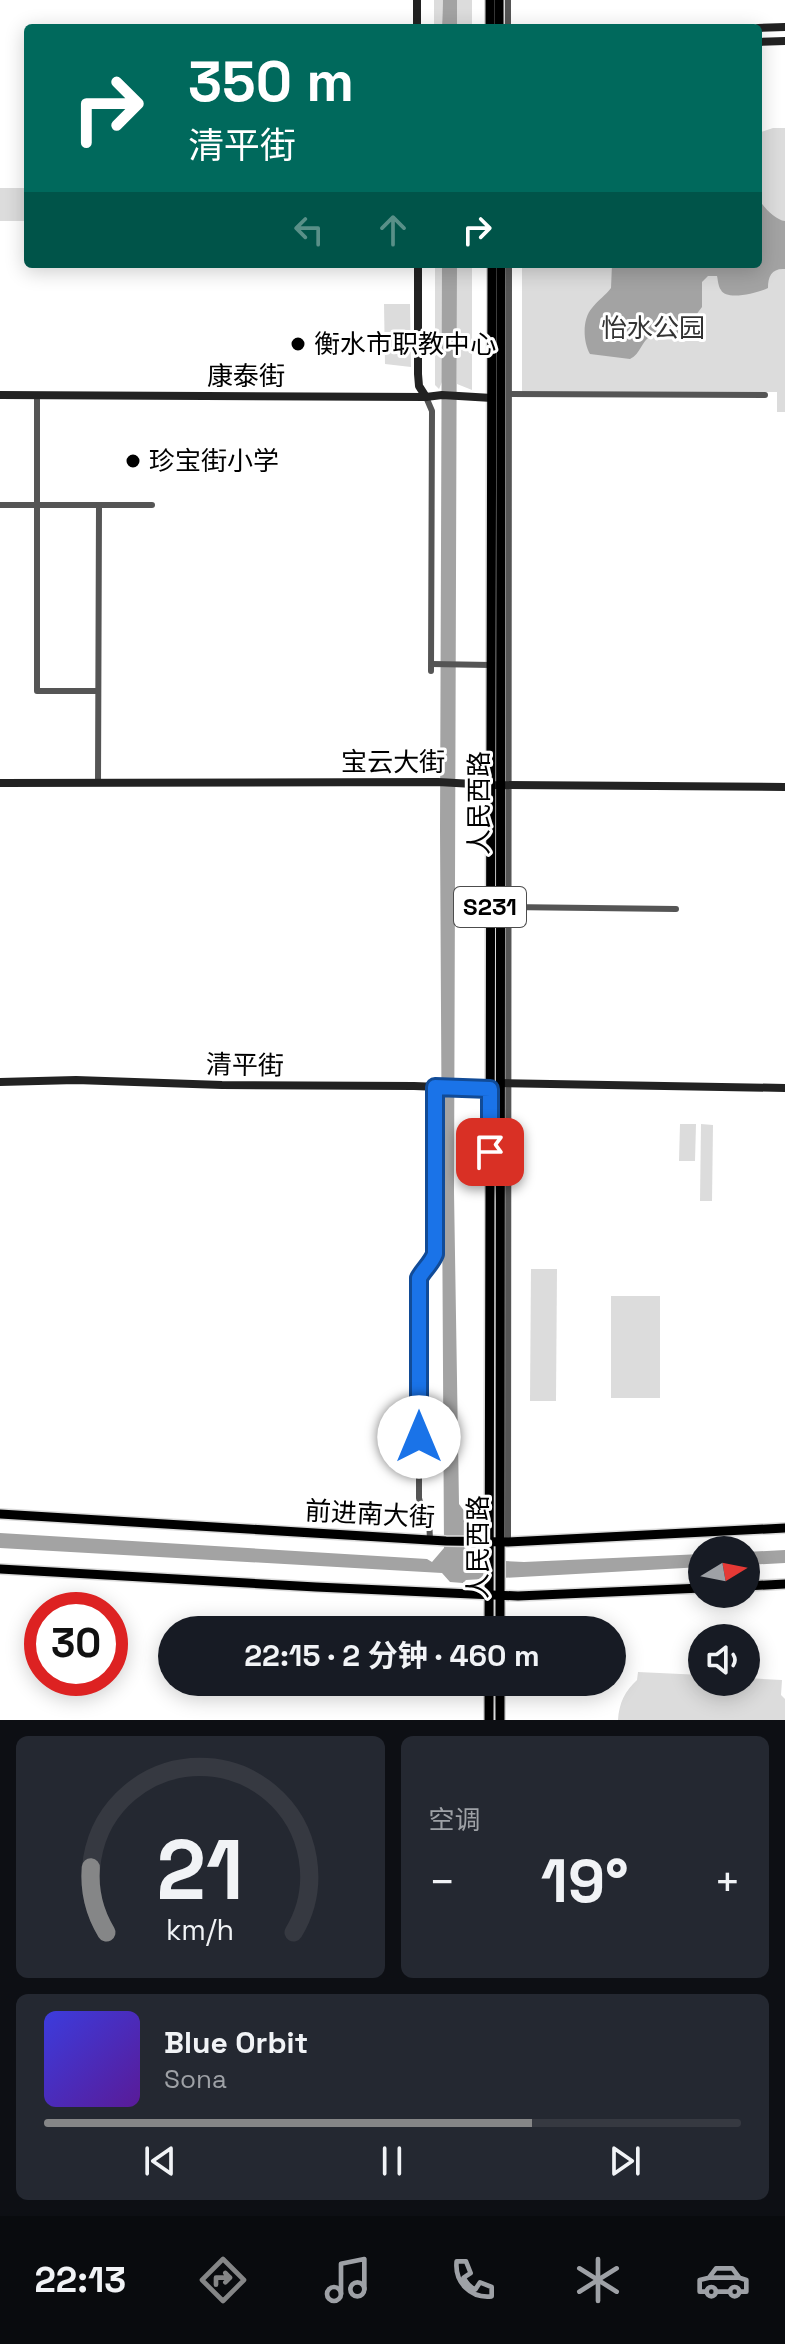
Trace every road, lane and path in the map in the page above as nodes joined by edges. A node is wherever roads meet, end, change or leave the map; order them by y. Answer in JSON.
{"nodes":[{"id":1,"x":417,"y":0,"type":"edge"},
{"id":2,"x":490,"y":0,"type":"edge"},
{"id":3,"x":499,"y":0,"type":"edge"},
{"id":4,"x":508,"y":0,"type":"edge"},
{"id":5,"x":417,"y":24,"type":"edge"},
{"id":6,"x":490,"y":24,"type":"edge"},
{"id":7,"x":499,"y":24,"type":"edge"},
{"id":8,"x":508,"y":24,"type":"edge"},
{"id":9,"x":785,"y":27,"type":"edge"},
{"id":10,"x":762,"y":28,"type":"edge"},
{"id":11,"x":785,"y":41,"type":"edge"},
{"id":12,"x":762,"y":42,"type":"edge"},
{"id":13,"x":418,"y":268,"type":"edge"},
{"id":14,"x":492,"y":268,"type":"edge"},
{"id":15,"x":501,"y":268,"type":"edge"},
{"id":16,"x":509,"y":268,"type":"edge"},
{"id":17,"x":509,"y":394,"type":"junction"},
{"id":18,"x":0,"y":395,"type":"edge"},
{"id":19,"x":37,"y":395,"type":"junction"},
{"id":20,"x":765,"y":395,"type":"dead end"},
{"id":21,"x":426,"y":397,"type":"junction"},
{"id":22,"x":492,"y":398,"type":"junction"},
{"id":23,"x":0,"y":505,"type":"edge"},
{"id":24,"x":37,"y":505,"type":"junction"},
{"id":25,"x":99,"y":505,"type":"junction"},
{"id":26,"x":152,"y":505,"type":"dead end"},
{"id":27,"x":491,"y":665,"type":"junction"},
{"id":28,"x":98,"y":691,"type":"junction"},
{"id":29,"x":0,"y":783,"type":"edge"},
{"id":30,"x":98,"y":783,"type":"junction"},
{"id":31,"x":500,"y":785,"type":"junction"},
{"id":32,"x":785,"y":787,"type":"edge"},
{"id":33,"x":505,"y":907,"type":"junction"},
{"id":34,"x":676,"y":909,"type":"dead end"},
{"id":35,"x":0,"y":1082,"type":"edge"},
{"id":36,"x":504,"y":1083,"type":"junction"},
{"id":37,"x":437,"y":1087,"type":"junction"},
{"id":38,"x":785,"y":1088,"type":"edge"},
{"id":39,"x":490,"y":1089,"type":"junction"},
{"id":40,"x":0,"y":1514,"type":"edge"},
{"id":41,"x":785,"y":1528,"type":"edge"},
{"id":42,"x":432,"y":1540,"type":"junction"},
{"id":43,"x":497,"y":1545,"type":"junction"},
{"id":44,"x":0,"y":1569,"type":"edge"},
{"id":45,"x":785,"y":1584,"type":"edge"},
{"id":46,"x":760,"y":1585,"type":"edge"},
{"id":47,"x":688,"y":1588,"type":"edge"},
{"id":48,"x":489,"y":1591,"type":"junction"},
{"id":49,"x":500,"y":1591,"type":"junction"},
{"id":50,"x":489,"y":1616,"type":"edge"},
{"id":51,"x":500,"y":1616,"type":"edge"},
{"id":52,"x":489,"y":1696,"type":"edge"},
{"id":53,"x":500,"y":1696,"type":"edge"},
{"id":54,"x":489,"y":1720,"type":"edge"},
{"id":55,"x":500,"y":1720,"type":"edge"}],
"edges":[{"from":1,"to":5,"type":"street"},
{"from":2,"to":6,"type":"main road"},
{"from":3,"to":7,"type":"main road"},
{"from":4,"to":8,"type":"street"},
{"from":9,"to":10,"type":"street"},
{"from":11,"to":12,"type":"street"},
{"from":13,"to":21,"type":"street"},
{"from":14,"to":22,"type":"main road","name":"人民西路","number":"S231"},
{"from":15,"to":31,"type":"main road","name":"人民西路","number":"S231"},
{"from":16,"to":17,"type":"street"},
{"from":17,"to":20,"type":"street"},
{"from":17,"to":31,"type":"street"},
{"from":18,"to":19,"type":"street","name":"康泰街"},
{"from":19,"to":21,"type":"street","name":"康泰街"},
{"from":19,"to":24,"type":"street"},
{"from":21,"to":22,"type":"street","name":"康泰街"},
{"from":21,"to":27,"type":"street"},
{"from":22,"to":27,"type":"main road","name":"人民西路","number":"S231"},
{"from":23,"to":24,"type":"street"},
{"from":24,"to":25,"type":"street"},
{"from":24,"to":28,"type":"street"},
{"from":25,"to":26,"type":"street"},
{"from":25,"to":28,"type":"street"},
{"from":27,"to":31,"type":"main road","name":"人民西路","number":"S231"},
{"from":28,"to":30,"type":"street"},
{"from":29,"to":30,"type":"street","name":"宝云大街"},
{"from":30,"to":31,"type":"street","name":"宝云大街"},
{"from":31,"to":32,"type":"street","name":"宝云大街"},
{"from":31,"to":33,"type":"main road","name":"人民西路","number":"S231"},
{"from":31,"to":39,"type":"main road","name":"人民西路","number":"S231"},
{"from":33,"to":34,"type":"street"},
{"from":33,"to":36,"type":"main road","name":"人民西路","number":"S231"},
{"from":35,"to":37,"type":"street","name":"清平街"},
{"from":36,"to":38,"type":"street"},
{"from":36,"to":43,"type":"main road","name":"人民西路","number":"S231"},
{"from":37,"to":39,"type":"street","name":"清平街"},
{"from":37,"to":42,"type":"street"},
{"from":39,"to":43,"type":"main road","name":"人民西路","number":"S231"},
{"from":40,"to":42,"type":"main road","name":"前进南大街"},
{"from":41,"to":43,"type":"main road","name":"前进南大街"},
{"from":42,"to":43,"type":"main road","name":"前进南大街"},
{"from":43,"to":48,"type":"main road","name":"人民西路","number":"S231"},
{"from":43,"to":49,"type":"main road","name":"人民西路","number":"S231"},
{"from":44,"to":48,"type":"main road"},
{"from":45,"to":46,"type":"main road"},
{"from":47,"to":49,"type":"main road"},
{"from":48,"to":49,"type":"main road"},
{"from":48,"to":50,"type":"main road","name":"人民西路","number":"S231"},
{"from":49,"to":51,"type":"main road","name":"人民西路","number":"S231"},
{"from":52,"to":54,"type":"main road"},
{"from":53,"to":55,"type":"main road"}]}
